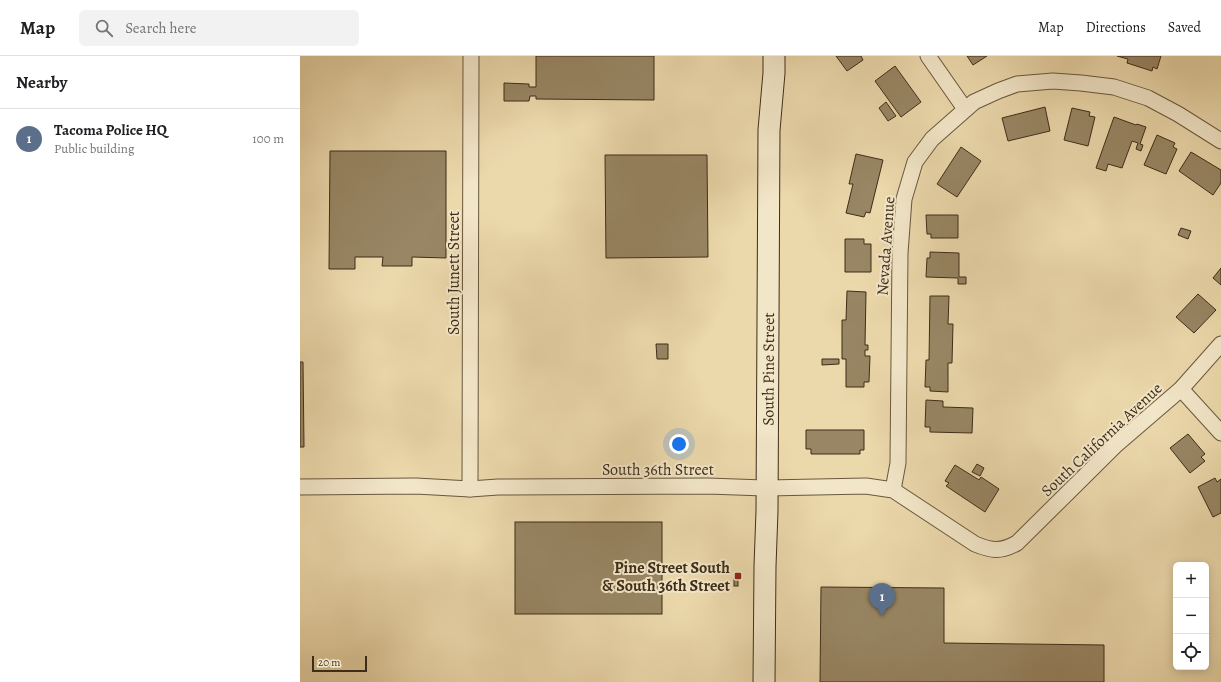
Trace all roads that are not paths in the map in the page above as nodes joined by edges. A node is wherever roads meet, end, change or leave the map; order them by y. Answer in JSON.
{"nodes":[{"id":1,"x":471,"y":56,"type":"edge"},
{"id":2,"x":774,"y":56,"type":"edge"},
{"id":3,"x":928,"y":56,"type":"edge"},
{"id":4,"x":965,"y":109,"type":"junction"},
{"id":5,"x":1221,"y":142,"type":"edge"},
{"id":6,"x":1221,"y":344,"type":"edge"},
{"id":7,"x":1181,"y":390,"type":"junction"},
{"id":8,"x":1221,"y":433,"type":"edge"},
{"id":9,"x":300,"y":487,"type":"edge"},
{"id":10,"x":767,"y":488,"type":"junction"},
{"id":11,"x":470,"y":489,"type":"junction"},
{"id":12,"x":893,"y":490,"type":"junction"},
{"id":13,"x":998,"y":550,"type":"joint"},
{"id":14,"x":764,"y":682,"type":"edge"}],
"edges":[{"from":1,"to":11,"type":"street","name":"South Junett Street"},
{"from":2,"to":10,"type":"main road","name":"South Pine Street"},
{"from":3,"to":4,"type":"street"},
{"from":4,"to":5,"type":"street","name":"Nevada Avenue"},
{"from":4,"to":12,"type":"street","name":"Nevada Avenue"},
{"from":6,"to":7,"type":"street","name":"South California Avenue"},
{"from":7,"to":8,"type":"street"},
{"from":7,"to":13,"type":"street","name":"South California Avenue"},
{"from":9,"to":11,"type":"street","name":"South 36th Street"},
{"from":10,"to":11,"type":"street","name":"South 36th Street"},
{"from":10,"to":12,"type":"street","name":"South 36th Street"},
{"from":10,"to":14,"type":"main road","name":"South Pine Street"},
{"from":12,"to":13,"type":"street","name":"South 36th Street"}]}
